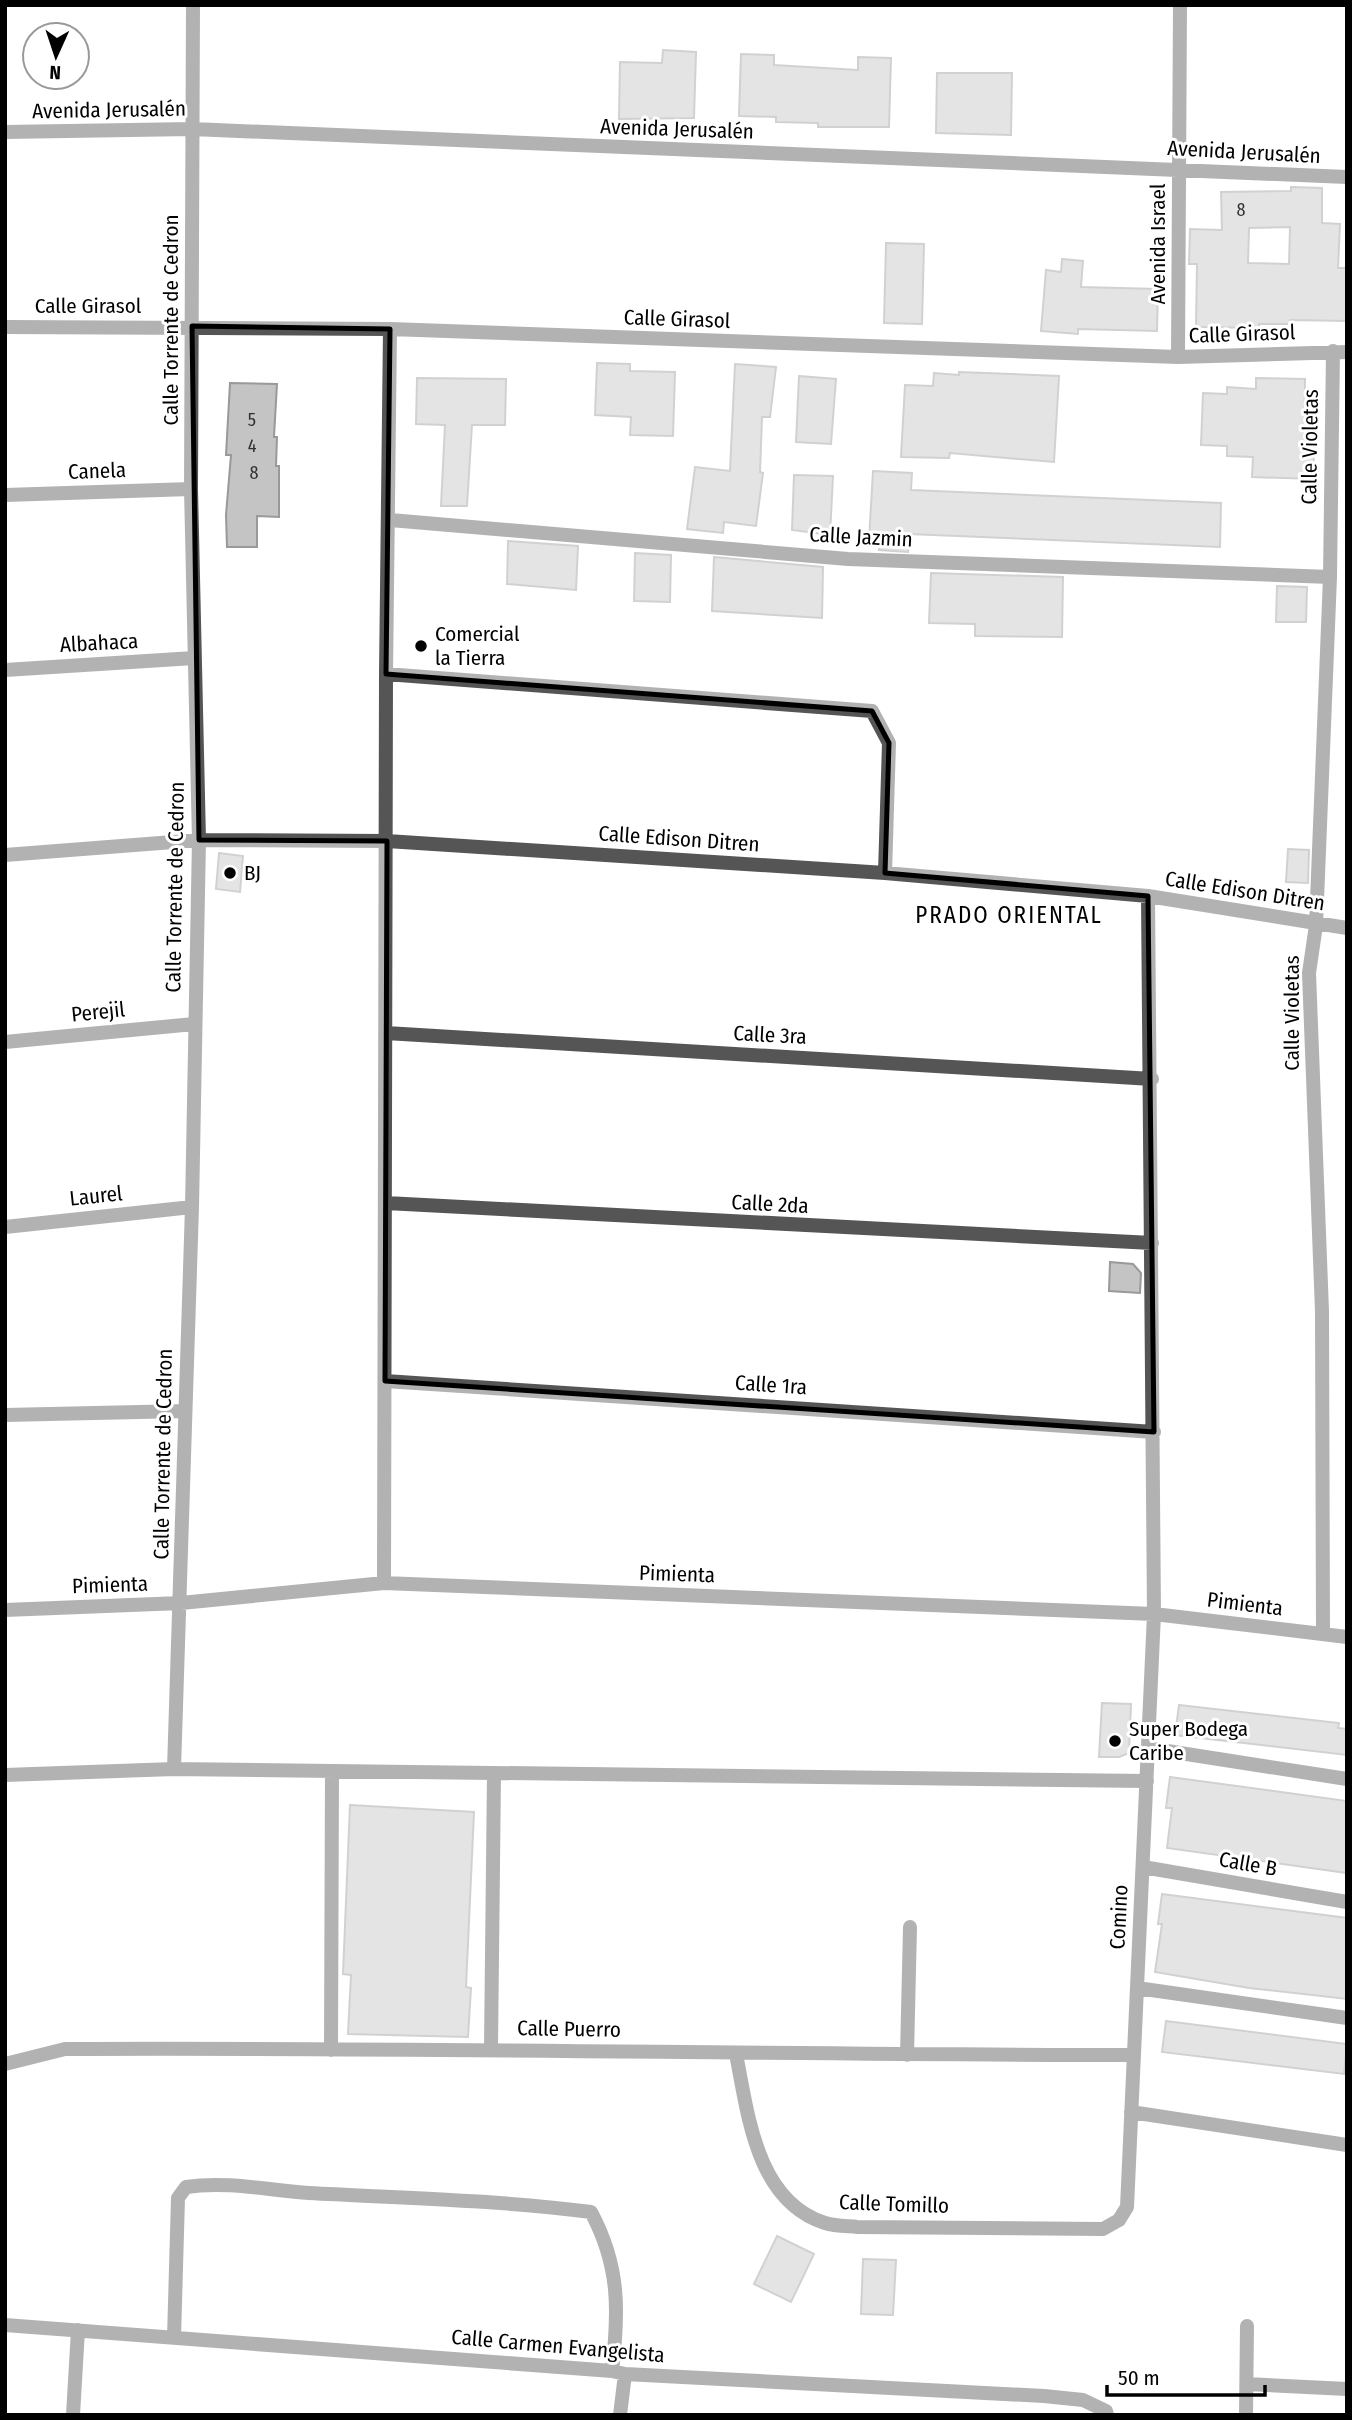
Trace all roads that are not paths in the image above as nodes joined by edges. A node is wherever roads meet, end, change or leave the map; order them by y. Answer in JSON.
{"nodes":[{"id":1,"x":193,"y":5,"type":"edge"},
{"id":2,"x":1180,"y":5,"type":"edge"},
{"id":3,"x":192,"y":129,"type":"junction"},
{"id":4,"x":5,"y":132,"type":"edge"},
{"id":5,"x":1180,"y":170,"type":"junction"},
{"id":6,"x":1347,"y":177,"type":"edge"},
{"id":7,"x":192,"y":326,"type":"junction"},
{"id":8,"x":5,"y":327,"type":"edge"},
{"id":9,"x":390,"y":329,"type":"junction"},
{"id":10,"x":1340,"y":352,"type":"edge"},
{"id":11,"x":1178,"y":357,"type":"junction"},
{"id":12,"x":191,"y":489,"type":"junction"},
{"id":13,"x":5,"y":495,"type":"edge"},
{"id":14,"x":390,"y":520,"type":"junction"},
{"id":15,"x":1330,"y":577,"type":"junction"},
{"id":16,"x":194,"y":658,"type":"junction"},
{"id":17,"x":5,"y":670,"type":"edge"},
{"id":18,"x":386,"y":674,"type":"junction"},
{"id":19,"x":198,"y":840,"type":"junction"},
{"id":20,"x":387,"y":841,"type":"junction"},
{"id":21,"x":5,"y":855,"type":"edge"},
{"id":22,"x":885,"y":873,"type":"junction"},
{"id":23,"x":1148,"y":896,"type":"junction"},
{"id":24,"x":1317,"y":925,"type":"junction"},
{"id":25,"x":1347,"y":928,"type":"edge"},
{"id":26,"x":194,"y":1024,"type":"junction"},
{"id":27,"x":386,"y":1033,"type":"junction"},
{"id":28,"x":5,"y":1042,"type":"edge"},
{"id":29,"x":1152,"y":1079,"type":"junction"},
{"id":30,"x":386,"y":1203,"type":"junction"},
{"id":31,"x":192,"y":1207,"type":"junction"},
{"id":32,"x":5,"y":1227,"type":"edge"},
{"id":33,"x":1152,"y":1243,"type":"junction"},
{"id":34,"x":385,"y":1381,"type":"junction"},
{"id":35,"x":184,"y":1411,"type":"junction"},
{"id":36,"x":5,"y":1415,"type":"edge"},
{"id":37,"x":1154,"y":1432,"type":"junction"},
{"id":38,"x":384,"y":1583,"type":"junction"},
{"id":39,"x":181,"y":1603,"type":"junction"},
{"id":40,"x":5,"y":1610,"type":"edge"},
{"id":41,"x":1154,"y":1614,"type":"junction"},
{"id":42,"x":1322,"y":1634,"type":"junction"},
{"id":43,"x":1347,"y":1637,"type":"edge"},
{"id":44,"x":1148,"y":1748,"type":"junction"},
{"id":45,"x":174,"y":1769,"type":"junction"},
{"id":46,"x":332,"y":1771,"type":"junction"},
{"id":47,"x":494,"y":1773,"type":"junction"},
{"id":48,"x":5,"y":1775,"type":"edge"},
{"id":49,"x":1347,"y":1779,"type":"edge"},
{"id":50,"x":1147,"y":1781,"type":"junction"},
{"id":51,"x":1143,"y":1867,"type":"junction"},
{"id":52,"x":1347,"y":1902,"type":"edge"},
{"id":53,"x":910,"y":1927,"type":"dead end"},
{"id":54,"x":1137,"y":1988,"type":"junction"},
{"id":55,"x":1347,"y":2018,"type":"edge"},
{"id":56,"x":491,"y":2048,"type":"junction"},
{"id":57,"x":331,"y":2050,"type":"junction"},
{"id":58,"x":736,"y":2054,"type":"junction"},
{"id":59,"x":907,"y":2055,"type":"junction"},
{"id":60,"x":1134,"y":2055,"type":"junction"},
{"id":61,"x":5,"y":2064,"type":"edge"},
{"id":62,"x":1131,"y":2112,"type":"junction"},
{"id":63,"x":1347,"y":2145,"type":"edge"},
{"id":64,"x":1119,"y":2220,"type":"joint"},
{"id":65,"x":5,"y":2325,"type":"edge"},
{"id":66,"x":1247,"y":2326,"type":"dead end"},
{"id":67,"x":78,"y":2330,"type":"junction"},
{"id":68,"x":174,"y":2338,"type":"junction"},
{"id":69,"x":618,"y":2372,"type":"junction"},
{"id":70,"x":1247,"y":2384,"type":"junction"},
{"id":71,"x":1347,"y":2389,"type":"edge"},
{"id":72,"x":1106,"y":2413,"type":"edge"},
{"id":73,"x":73,"y":2415,"type":"edge"},
{"id":74,"x":620,"y":2415,"type":"edge"},
{"id":75,"x":1246,"y":2415,"type":"edge"}],
"edges":[{"from":1,"to":3,"type":"street","name":"Calle Torrente de Cedron"},
{"from":2,"to":5,"type":"street","name":"Avenida Israel"},
{"from":3,"to":4,"type":"street","name":"Avenida Jerusalén"},
{"from":3,"to":5,"type":"street","name":"Avenida Jerusalén"},
{"from":3,"to":7,"type":"street","name":"Calle Torrente de Cedron"},
{"from":5,"to":6,"type":"street","name":"Avenida Jerusalén"},
{"from":5,"to":11,"type":"street","name":"Avenida Israel"},
{"from":7,"to":8,"type":"street","name":"Calle Girasol"},
{"from":7,"to":9,"type":"street","name":"Calle Girasol"},
{"from":7,"to":12,"type":"street","name":"Calle Torrente de Cedron"},
{"from":9,"to":11,"type":"street","name":"Calle Girasol"},
{"from":9,"to":14,"type":"street"},
{"from":10,"to":11,"type":"street","name":"Calle Girasol"},
{"from":10,"to":15,"type":"street","name":"Calle Violetas"},
{"from":12,"to":13,"type":"street","name":"Canela"},
{"from":12,"to":16,"type":"street","name":"Calle Torrente de Cedron"},
{"from":14,"to":15,"type":"street","name":"Calle Jazmin"},
{"from":14,"to":18,"type":"street"},
{"from":15,"to":24,"type":"street","name":"Calle Violetas"},
{"from":16,"to":17,"type":"street","name":"Albahaca"},
{"from":16,"to":19,"type":"street","name":"Calle Torrente de Cedron"},
{"from":18,"to":20,"type":"street"},
{"from":18,"to":22,"type":"street"},
{"from":19,"to":20,"type":"street","name":"Calle Edison Ditren"},
{"from":19,"to":21,"type":"street","name":"Calle Edison Ditren"},
{"from":19,"to":26,"type":"street","name":"Calle Torrente de Cedron"},
{"from":20,"to":22,"type":"street","name":"Calle Edison Ditren"},
{"from":20,"to":27,"type":"street"},
{"from":22,"to":23,"type":"street","name":"Calle Edison Ditren"},
{"from":23,"to":24,"type":"street","name":"Calle Edison Ditren"},
{"from":23,"to":29,"type":"street","name":"Comino"},
{"from":24,"to":25,"type":"street","name":"Calle Edison Ditren"},
{"from":24,"to":42,"type":"street","name":"Calle Violetas"},
{"from":26,"to":28,"type":"street","name":"Perejil"},
{"from":26,"to":31,"type":"street","name":"Calle Torrente de Cedron"},
{"from":27,"to":29,"type":"street","name":"Calle 3ra"},
{"from":27,"to":30,"type":"street"},
{"from":29,"to":33,"type":"street","name":"Comino"},
{"from":30,"to":33,"type":"street","name":"Calle 2da"},
{"from":30,"to":34,"type":"street"},
{"from":31,"to":32,"type":"street","name":"Laurel"},
{"from":31,"to":35,"type":"street","name":"Calle Torrente de Cedron"},
{"from":33,"to":37,"type":"street","name":"Comino"},
{"from":34,"to":37,"type":"street","name":"Calle 1ra"},
{"from":34,"to":38,"type":"street"},
{"from":35,"to":36,"type":"street"},
{"from":35,"to":39,"type":"street","name":"Calle Torrente de Cedron"},
{"from":37,"to":41,"type":"street","name":"Comino"},
{"from":38,"to":39,"type":"street","name":"Pimienta"},
{"from":38,"to":41,"type":"street","name":"Pimienta"},
{"from":39,"to":40,"type":"street","name":"Pimienta"},
{"from":39,"to":45,"type":"street","name":"Calle Torrente de Cedron"},
{"from":41,"to":42,"type":"street","name":"Pimienta"},
{"from":41,"to":44,"type":"street","name":"Comino"},
{"from":42,"to":43,"type":"street","name":"Pimienta"},
{"from":44,"to":49,"type":"street"},
{"from":44,"to":50,"type":"street","name":"Comino"},
{"from":45,"to":46,"type":"street"},
{"from":45,"to":48,"type":"street"},
{"from":46,"to":47,"type":"street"},
{"from":46,"to":57,"type":"street"},
{"from":47,"to":50,"type":"street"},
{"from":47,"to":56,"type":"street"},
{"from":50,"to":51,"type":"street","name":"Comino"},
{"from":51,"to":52,"type":"street","name":"Calle B"},
{"from":51,"to":54,"type":"street","name":"Comino"},
{"from":53,"to":59,"type":"street"},
{"from":54,"to":55,"type":"street"},
{"from":54,"to":60,"type":"street","name":"Comino"},
{"from":56,"to":57,"type":"street","name":"Calle Puerro"},
{"from":56,"to":58,"type":"street","name":"Calle Puerro"},
{"from":57,"to":61,"type":"street","name":"Calle Puerro"},
{"from":58,"to":59,"type":"street","name":"Calle Puerro"},
{"from":58,"to":64,"type":"street","name":"Calle Tomillo"},
{"from":59,"to":60,"type":"street","name":"Calle Puerro"},
{"from":60,"to":62,"type":"street","name":"Comino"},
{"from":62,"to":63,"type":"street"},
{"from":62,"to":64,"type":"street","name":"Comino"},
{"from":65,"to":67,"type":"street","name":"Calle Carmen Evangelista"},
{"from":66,"to":70,"type":"street"},
{"from":67,"to":68,"type":"street","name":"Calle Carmen Evangelista"},
{"from":67,"to":73,"type":"street"},
{"from":68,"to":69,"type":"street","name":"Calle Carmen Evangelista"},
{"from":68,"to":69,"type":"street"},
{"from":69,"to":72,"type":"street","name":"Calle Carmen Evangelista"},
{"from":69,"to":74,"type":"street"},
{"from":70,"to":71,"type":"street"},
{"from":70,"to":75,"type":"street"}]}
